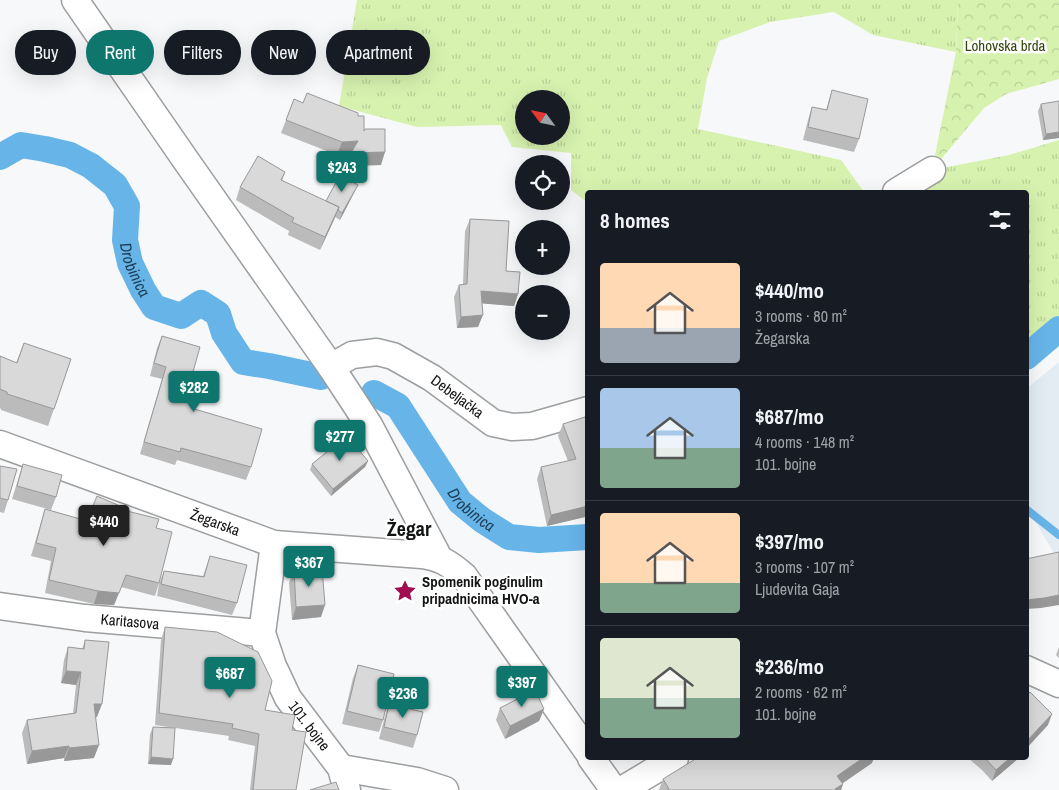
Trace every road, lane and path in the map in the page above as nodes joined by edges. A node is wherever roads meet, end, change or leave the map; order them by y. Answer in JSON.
{"nodes":[{"id":1,"x":75,"y":0,"type":"edge"},
{"id":2,"x":932,"y":170,"type":"dead end"},
{"id":3,"x":899,"y":190,"type":"edge"},
{"id":4,"x":331,"y":367,"type":"junction"},
{"id":5,"x":585,"y":411,"type":"edge"},
{"id":6,"x":0,"y":444,"type":"edge"},
{"id":7,"x":274,"y":544,"type":"junction"},
{"id":8,"x":439,"y":558,"type":"junction"},
{"id":9,"x":0,"y":606,"type":"edge"},
{"id":10,"x":262,"y":633,"type":"junction"},
{"id":11,"x":1029,"y":670,"type":"edge"},
{"id":12,"x":1059,"y":684,"type":"edge"},
{"id":13,"x":585,"y":748,"type":"edge"},
{"id":14,"x":592,"y":760,"type":"edge"},
{"id":15,"x":672,"y":760,"type":"edge"},
{"id":16,"x":344,"y":779,"type":"edge"},
{"id":17,"x":445,"y":790,"type":"edge"},
{"id":18,"x":614,"y":790,"type":"edge"},
{"id":19,"x":622,"y":790,"type":"edge"}],
"edges":[{"from":1,"to":4,"type":"street"},
{"from":2,"to":3,"type":"street"},
{"from":4,"to":5,"type":"street","name":"Debeljačka"},
{"from":4,"to":8,"type":"street"},
{"from":6,"to":7,"type":"street","name":"Žegarska"},
{"from":7,"to":8,"type":"street","name":"Žegarska"},
{"from":7,"to":10,"type":"street","name":"101. bojne"},
{"from":8,"to":13,"type":"street"},
{"from":9,"to":10,"type":"street","name":"Karitasova"},
{"from":10,"to":16,"type":"street","name":"101. bojne"},
{"from":11,"to":12,"type":"street"},
{"from":14,"to":18,"type":"street"},
{"from":15,"to":19,"type":"street"},
{"from":16,"to":17,"type":"street"}]}
